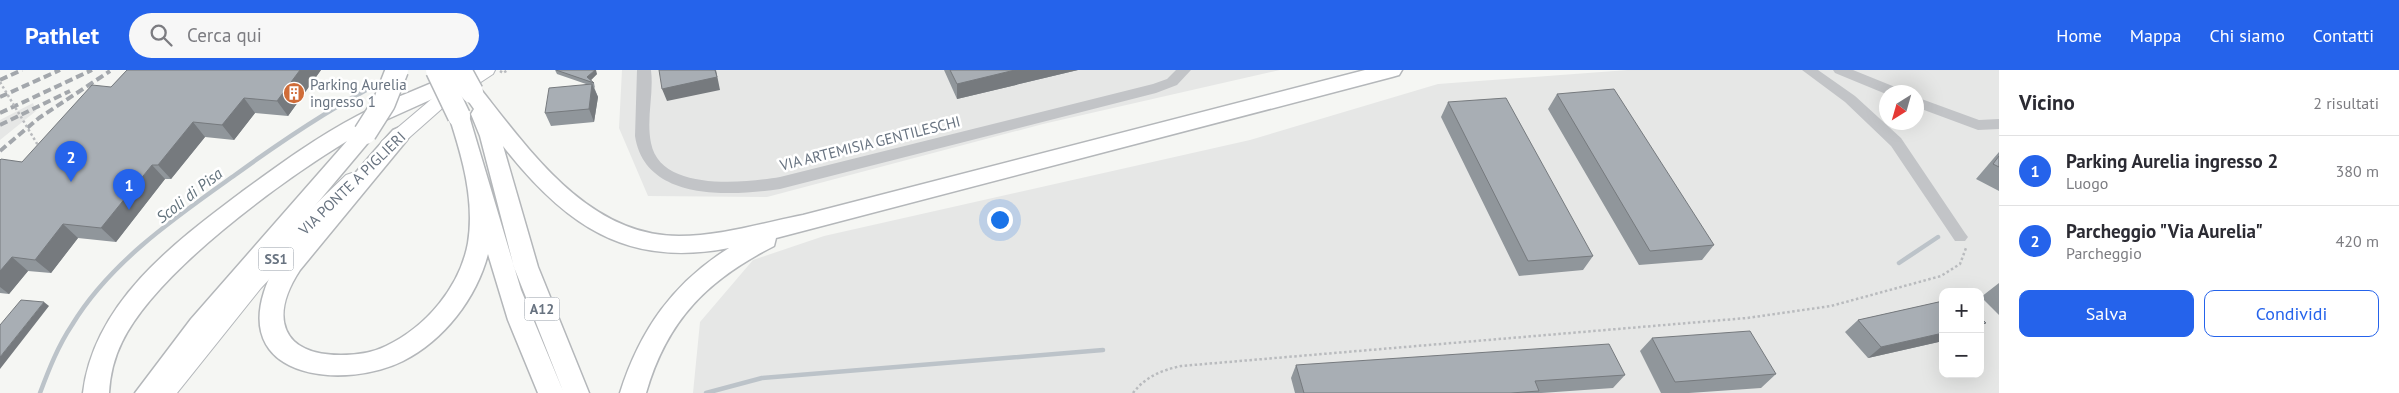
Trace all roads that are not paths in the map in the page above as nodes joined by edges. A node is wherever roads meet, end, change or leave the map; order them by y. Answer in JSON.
{"nodes":[{"id":1,"x":397,"y":70,"type":"edge"},
{"id":2,"x":437,"y":70,"type":"edge"},
{"id":3,"x":644,"y":70,"type":"edge"},
{"id":4,"x":1184,"y":70,"type":"edge"},
{"id":5,"x":1809,"y":70,"type":"edge"},
{"id":6,"x":1840,"y":70,"type":"edge"},
{"id":7,"x":1383,"y":72,"type":"edge"},
{"id":8,"x":475,"y":75,"type":"edge"},
{"id":9,"x":1879,"y":86,"type":"edge"},
{"id":10,"x":1924,"y":105,"type":"edge"},
{"id":11,"x":1999,"y":124,"type":"edge"},
{"id":12,"x":400,"y":135,"type":"junction"},
{"id":13,"x":803,"y":224,"type":"junction"},
{"id":14,"x":496,"y":228,"type":"junction"},
{"id":15,"x":1963,"y":242,"type":"road end"},
{"id":16,"x":96,"y":393,"type":"edge"},
{"id":17,"x":148,"y":393,"type":"edge"},
{"id":18,"x":165,"y":393,"type":"edge"},
{"id":19,"x":550,"y":393,"type":"edge"},
{"id":20,"x":576,"y":393,"type":"edge"},
{"id":21,"x":633,"y":393,"type":"edge"}],
"edges":[{"from":1,"to":17,"type":"highway","bridge":true},
{"from":2,"to":14,"type":"highway","bridge":true},
{"from":3,"to":4,"type":"street","name":"VIA ARTEMISIA GENTILESCHI"},
{"from":5,"to":15,"type":"street"},
{"from":6,"to":9,"type":"street"},
{"from":7,"to":13,"type":"highway"},
{"from":8,"to":12,"type":"main road","name":"VIA PONTE A PIGLIERI","number":"SS1"},
{"from":8,"to":13,"type":"highway"},
{"from":8,"to":14,"type":"highway"},
{"from":8,"to":16,"type":"highway"},
{"from":10,"to":11,"type":"street"},
{"from":12,"to":14,"type":"highway"},
{"from":12,"to":18,"type":"main road","name":"VIA PONTE A PIGLIERI","number":"SS1"},
{"from":13,"to":21,"type":"highway"},
{"from":14,"to":19,"type":"highway","number":"A12"},
{"from":14,"to":20,"type":"highway","number":"A12"}]}
